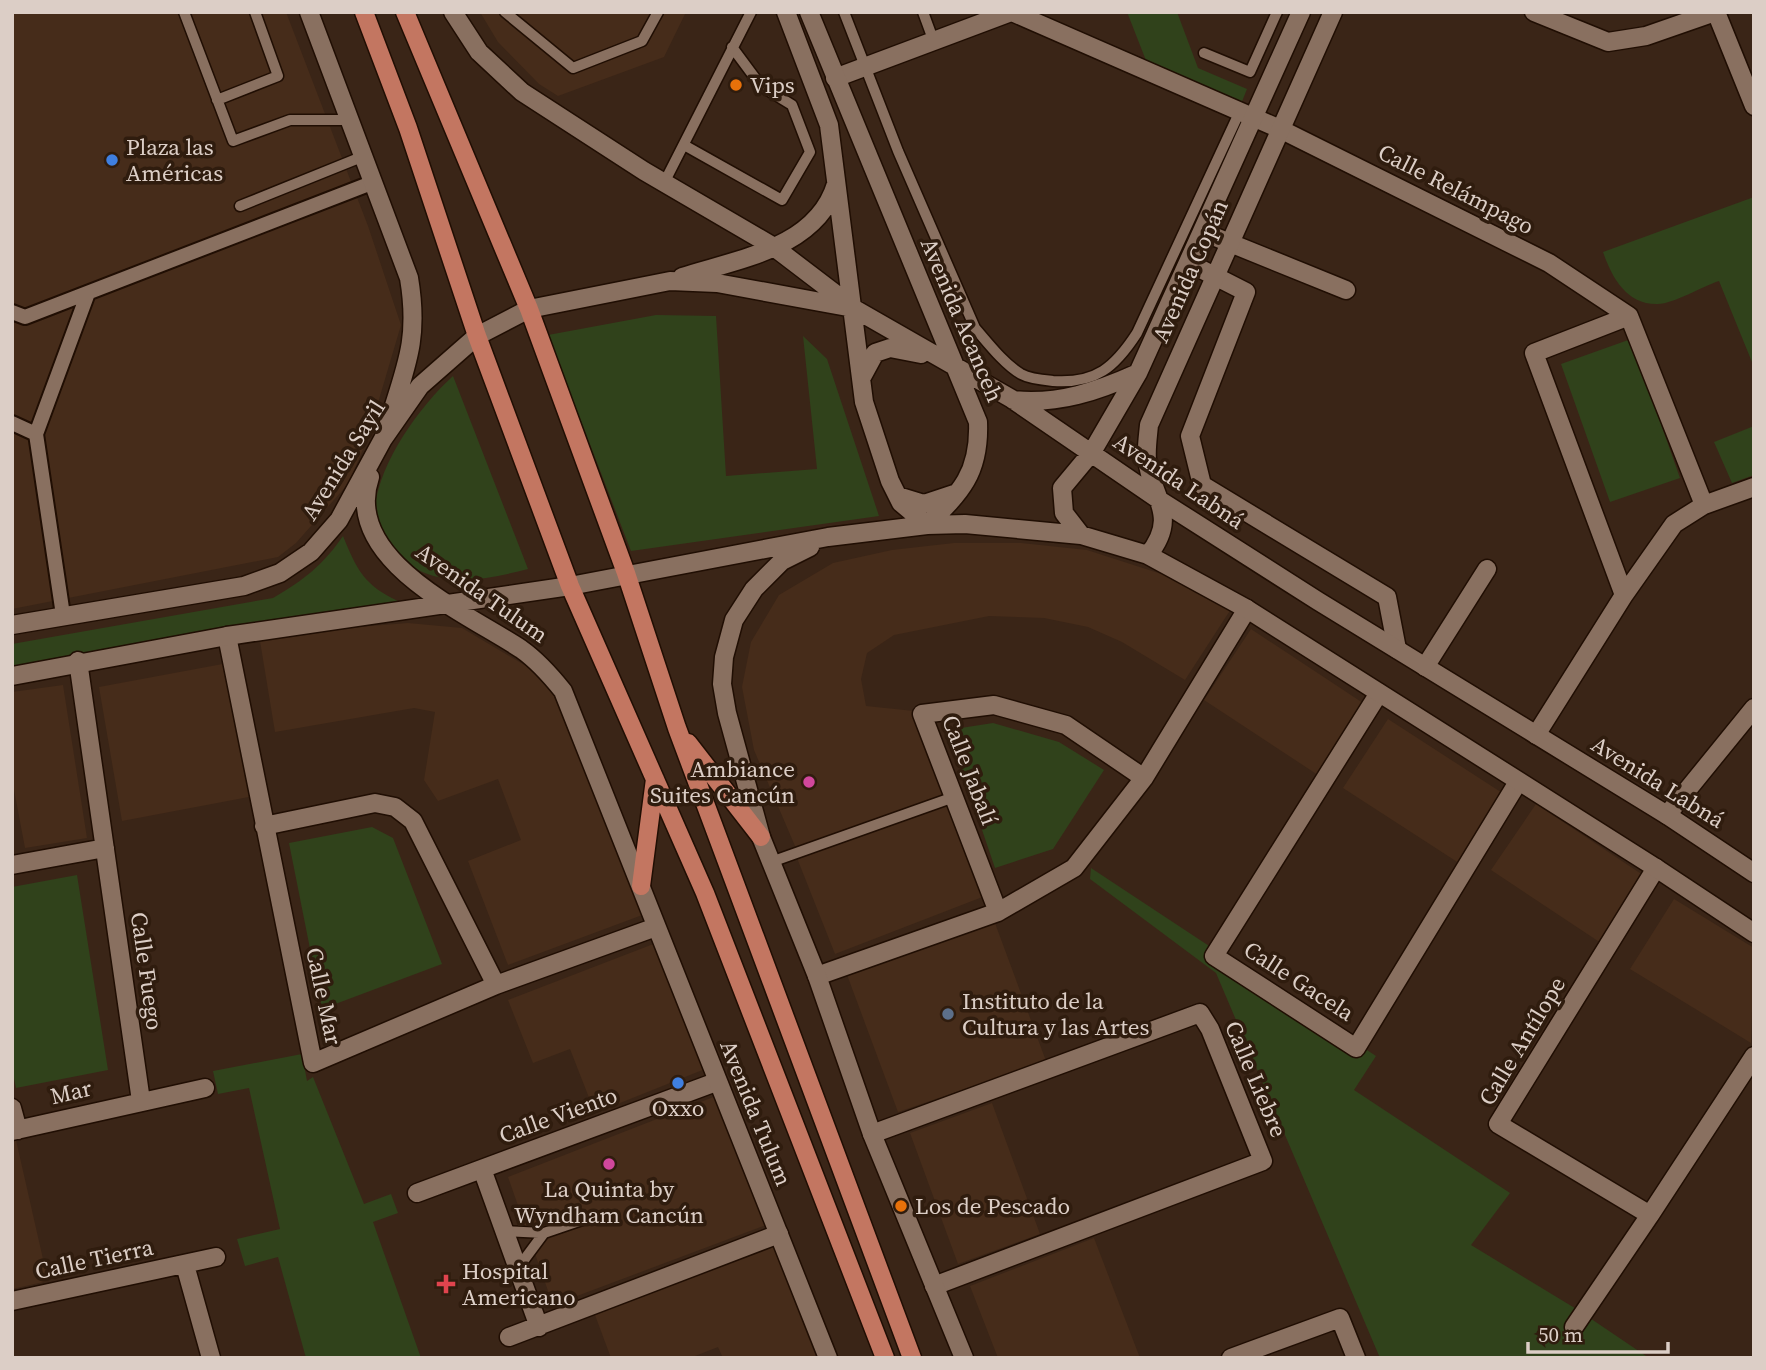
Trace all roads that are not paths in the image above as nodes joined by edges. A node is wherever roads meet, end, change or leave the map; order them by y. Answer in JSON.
{"nodes":[{"id":1,"x":184,"y":12,"type":"edge"},
{"id":2,"x":255,"y":12,"type":"edge"},
{"id":3,"x":309,"y":12,"type":"edge"},
{"id":4,"x":363,"y":12,"type":"edge"},
{"id":5,"x":405,"y":12,"type":"edge"},
{"id":6,"x":453,"y":12,"type":"edge"},
{"id":7,"x":505,"y":12,"type":"edge"},
{"id":8,"x":658,"y":12,"type":"edge"},
{"id":9,"x":751,"y":12,"type":"edge"},
{"id":10,"x":786,"y":12,"type":"edge"},
{"id":11,"x":809,"y":12,"type":"edge"},
{"id":12,"x":844,"y":12,"type":"edge"},
{"id":13,"x":923,"y":12,"type":"edge"},
{"id":14,"x":1012,"y":12,"type":"edge"},
{"id":15,"x":1276,"y":12,"type":"edge"},
{"id":16,"x":1301,"y":12,"type":"edge"},
{"id":17,"x":1333,"y":12,"type":"edge"},
{"id":18,"x":1534,"y":12,"type":"edge"},
{"id":19,"x":1715,"y":12,"type":"edge"},
{"id":20,"x":934,"y":42,"type":"junction"},
{"id":21,"x":732,"y":47,"type":"junction"},
{"id":22,"x":1204,"y":53,"type":"dead end"},
{"id":23,"x":865,"y":68,"type":"junction"},
{"id":24,"x":835,"y":78,"type":"junction"},
{"id":25,"x":218,"y":100,"type":"junction"},
{"id":26,"x":1754,"y":106,"type":"edge"},
{"id":27,"x":1247,"y":114,"type":"junction"},
{"id":28,"x":351,"y":120,"type":"junction"},
{"id":29,"x":1280,"y":129,"type":"junction"},
{"id":30,"x":684,"y":145,"type":"junction"},
{"id":31,"x":364,"y":156,"type":"junction"},
{"id":32,"x":838,"y":177,"type":"junction"},
{"id":33,"x":374,"y":182,"type":"junction"},
{"id":34,"x":664,"y":183,"type":"junction"},
{"id":35,"x":240,"y":206,"type":"dead end"},
{"id":36,"x":1203,"y":232,"type":"junction"},
{"id":37,"x":1229,"y":242,"type":"junction"},
{"id":38,"x":774,"y":247,"type":"junction"},
{"id":39,"x":1189,"y":263,"type":"junction"},
{"id":40,"x":1215,"y":275,"type":"junction"},
{"id":41,"x":670,"y":281,"type":"junction"},
{"id":42,"x":1346,"y":290,"type":"dead end"},
{"id":43,"x":88,"y":293,"type":"junction"},
{"id":44,"x":853,"y":307,"type":"junction"},
{"id":45,"x":529,"y":309,"type":"junction"},
{"id":46,"x":12,"y":312,"type":"edge"},
{"id":47,"x":1629,"y":316,"type":"junction"},
{"id":48,"x":477,"y":336,"type":"junction"},
{"id":49,"x":954,"y":365,"type":"junction"},
{"id":50,"x":1138,"y":373,"type":"junction"},
{"id":51,"x":862,"y":377,"type":"junction"},
{"id":52,"x":1012,"y":399,"type":"junction"},
{"id":53,"x":12,"y":423,"type":"edge"},
{"id":54,"x":36,"y":434,"type":"junction"},
{"id":55,"x":383,"y":439,"type":"junction"},
{"id":56,"x":1092,"y":452,"type":"junction"},
{"id":57,"x":964,"y":487,"type":"junction"},
{"id":58,"x":1754,"y":487,"type":"edge"},
{"id":59,"x":898,"y":496,"type":"junction"},
{"id":60,"x":1161,"y":501,"type":"junction"},
{"id":61,"x":1704,"y":505,"type":"junction"},
{"id":62,"x":927,"y":525,"type":"junction"},
{"id":63,"x":1081,"y":535,"type":"junction"},
{"id":64,"x":828,"y":537,"type":"junction"},
{"id":65,"x":1149,"y":555,"type":"junction"},
{"id":66,"x":1487,"y":569,"type":"dead end"},
{"id":67,"x":626,"y":573,"type":"junction"},
{"id":68,"x":570,"y":586,"type":"junction"},
{"id":69,"x":1624,"y":595,"type":"junction"},
{"id":70,"x":449,"y":605,"type":"junction"},
{"id":71,"x":1247,"y":609,"type":"junction"},
{"id":72,"x":63,"y":615,"type":"junction"},
{"id":73,"x":12,"y":625,"type":"edge"},
{"id":74,"x":227,"y":635,"type":"junction"},
{"id":75,"x":1397,"y":649,"type":"junction"},
{"id":76,"x":78,"y":661,"type":"junction"},
{"id":77,"x":1425,"y":667,"type":"junction"},
{"id":78,"x":12,"y":676,"type":"edge"},
{"id":79,"x":1378,"y":693,"type":"junction"},
{"id":80,"x":1754,"y":708,"type":"edge"},
{"id":81,"x":677,"y":729,"type":"junction"},
{"id":82,"x":1536,"y":735,"type":"junction"},
{"id":83,"x":1143,"y":778,"type":"junction"},
{"id":84,"x":655,"y":779,"type":"junction"},
{"id":85,"x":1518,"y":782,"type":"junction"},
{"id":86,"x":954,"y":796,"type":"junction"},
{"id":87,"x":1667,"y":816,"type":"junction"},
{"id":88,"x":264,"y":825,"type":"junction"},
{"id":89,"x":761,"y":837,"type":"junction"},
{"id":90,"x":105,"y":848,"type":"junction"},
{"id":91,"x":771,"y":862,"type":"junction"},
{"id":92,"x":12,"y":865,"type":"edge"},
{"id":93,"x":1656,"y":868,"type":"junction"},
{"id":94,"x":1754,"y":873,"type":"edge"},
{"id":95,"x":641,"y":886,"type":"junction"},
{"id":96,"x":998,"y":912,"type":"junction"},
{"id":97,"x":656,"y":927,"type":"junction"},
{"id":98,"x":1754,"y":933,"type":"edge"},
{"id":99,"x":817,"y":976,"type":"junction"},
{"id":100,"x":496,"y":985,"type":"junction"},
{"id":101,"x":1754,"y":1056,"type":"edge"},
{"id":102,"x":716,"y":1082,"type":"junction"},
{"id":103,"x":205,"y":1088,"type":"dead end"},
{"id":104,"x":141,"y":1101,"type":"junction"},
{"id":105,"x":12,"y":1108,"type":"edge"},
{"id":106,"x":15,"y":1130,"type":"edge"},
{"id":107,"x":872,"y":1133,"type":"junction"},
{"id":108,"x":482,"y":1170,"type":"junction"},
{"id":109,"x":417,"y":1193,"type":"dead end"},
{"id":110,"x":1650,"y":1215,"type":"junction"},
{"id":111,"x":582,"y":1220,"type":"dead end"},
{"id":112,"x":505,"y":1231,"type":"junction"},
{"id":113,"x":544,"y":1233,"type":"junction"},
{"id":114,"x":779,"y":1234,"type":"junction"},
{"id":115,"x":216,"y":1257,"type":"dead end"},
{"id":116,"x":185,"y":1265,"type":"junction"},
{"id":117,"x":517,"y":1268,"type":"junction"},
{"id":118,"x":934,"y":1286,"type":"junction"},
{"id":119,"x":12,"y":1301,"type":"edge"},
{"id":120,"x":539,"y":1327,"type":"junction"},
{"id":121,"x":1574,"y":1327,"type":"dead end"},
{"id":122,"x":509,"y":1337,"type":"dead end"},
{"id":123,"x":211,"y":1358,"type":"edge"},
{"id":124,"x":828,"y":1358,"type":"edge"},
{"id":125,"x":885,"y":1358,"type":"edge"},
{"id":126,"x":912,"y":1358,"type":"edge"},
{"id":127,"x":964,"y":1358,"type":"edge"},
{"id":128,"x":1231,"y":1358,"type":"edge"},
{"id":129,"x":1356,"y":1358,"type":"edge"}],
"edges":[{"from":1,"to":25,"type":"lane"},
{"from":2,"to":25,"type":"lane"},
{"from":3,"to":28,"type":"street","name":"Avenida Tulum"},
{"from":4,"to":48,"type":"main road","name":"Avenida Tulum"},
{"from":5,"to":45,"type":"main road"},
{"from":6,"to":34,"type":"street"},
{"from":7,"to":8,"type":"lane"},
{"from":9,"to":21,"type":"lane"},
{"from":10,"to":32,"type":"street"},
{"from":11,"to":24,"type":"street","name":"Avenida Acanceh"},
{"from":12,"to":23,"type":"lane"},
{"from":13,"to":20,"type":"lane"},
{"from":14,"to":20,"type":"street"},
{"from":14,"to":27,"type":"street","name":"Calle Relámpago"},
{"from":15,"to":22,"type":"lane"},
{"from":16,"to":27,"type":"street","name":"Avenida Copán"},
{"from":17,"to":29,"type":"street","name":"Avenida Copán"},
{"from":18,"to":19,"type":"street"},
{"from":19,"to":26,"type":"street"},
{"from":20,"to":23,"type":"street"},
{"from":21,"to":30,"type":"lane"},
{"from":21,"to":30,"type":"lane"},
{"from":23,"to":24,"type":"street"},
{"from":23,"to":27,"type":"lane"},
{"from":24,"to":49,"type":"street","name":"Avenida Acanceh"},
{"from":25,"to":28,"type":"lane"},
{"from":27,"to":29,"type":"street","name":"Calle Relámpago"},
{"from":27,"to":36,"type":"street","name":"Avenida Copán"},
{"from":28,"to":31,"type":"street","name":"Avenida Tulum"},
{"from":29,"to":37,"type":"street","name":"Avenida Copán"},
{"from":29,"to":47,"type":"street","name":"Calle Relámpago"},
{"from":30,"to":34,"type":"lane"},
{"from":31,"to":33,"type":"street","name":"Avenida Tulum"},
{"from":31,"to":35,"type":"lane"},
{"from":32,"to":38,"type":"street"},
{"from":32,"to":44,"type":"street"},
{"from":33,"to":43,"type":"street"},
{"from":33,"to":55,"type":"street","name":"Avenida Tulum"},
{"from":34,"to":38,"type":"street"},
{"from":36,"to":37,"type":"street"},
{"from":36,"to":39,"type":"street","name":"Avenida Copán"},
{"from":37,"to":40,"type":"street","name":"Avenida Copán"},
{"from":37,"to":42,"type":"street"},
{"from":38,"to":41,"type":"street"},
{"from":38,"to":44,"type":"street"},
{"from":39,"to":40,"type":"street"},
{"from":39,"to":50,"type":"street","name":"Avenida Copán"},
{"from":40,"to":60,"type":"street","name":"Avenida Copán"},
{"from":40,"to":75,"type":"street"},
{"from":41,"to":44,"type":"street","name":"Avenida Labná"},
{"from":41,"to":45,"type":"street","name":"Avenida Labná"},
{"from":43,"to":46,"type":"street"},
{"from":43,"to":54,"type":"street"},
{"from":44,"to":49,"type":"street","name":"Avenida Labná"},
{"from":44,"to":51,"type":"street"},
{"from":45,"to":48,"type":"street","name":"Avenida Sayil"},
{"from":45,"to":67,"type":"main road"},
{"from":47,"to":61,"type":"street"},
{"from":47,"to":69,"type":"street"},
{"from":48,"to":55,"type":"street","name":"Avenida Sayil"},
{"from":48,"to":68,"type":"main road","name":"Avenida Tulum"},
{"from":49,"to":51,"type":"street"},
{"from":49,"to":52,"type":"street","name":"Avenida Labná"},
{"from":49,"to":57,"type":"street","name":"Avenida Acanceh"},
{"from":50,"to":52,"type":"street"},
{"from":50,"to":56,"type":"street","name":"Avenida Copán"},
{"from":51,"to":59,"type":"street"},
{"from":52,"to":56,"type":"street","name":"Avenida Labná"},
{"from":53,"to":54,"type":"street"},
{"from":54,"to":72,"type":"street"},
{"from":55,"to":70,"type":"street","name":"Avenida Tulum"},
{"from":55,"to":72,"type":"street","name":"Avenida Sayil"},
{"from":56,"to":60,"type":"street","name":"Avenida Labná"},
{"from":56,"to":63,"type":"street","name":"Avenida Copán"},
{"from":57,"to":59,"type":"street"},
{"from":57,"to":62,"type":"street","name":"Avenida Acanceh"},
{"from":58,"to":61,"type":"street"},
{"from":59,"to":62,"type":"street"},
{"from":60,"to":65,"type":"street","name":"Avenida Copán"},
{"from":60,"to":75,"type":"street","name":"Avenida Labná"},
{"from":61,"to":69,"type":"street"},
{"from":62,"to":63,"type":"street"},
{"from":62,"to":64,"type":"street"},
{"from":63,"to":65,"type":"street"},
{"from":64,"to":67,"type":"street"},
{"from":64,"to":89,"type":"street"},
{"from":65,"to":71,"type":"street"},
{"from":66,"to":77,"type":"street"},
{"from":67,"to":68,"type":"street"},
{"from":67,"to":81,"type":"main road"},
{"from":68,"to":70,"type":"street"},
{"from":68,"to":84,"type":"main road","name":"Avenida Tulum"},
{"from":69,"to":82,"type":"street"},
{"from":70,"to":74,"type":"street"},
{"from":70,"to":95,"type":"street","name":"Avenida Tulum"},
{"from":71,"to":79,"type":"street"},
{"from":71,"to":83,"type":"street"},
{"from":72,"to":73,"type":"street","name":"Avenida Sayil"},
{"from":74,"to":76,"type":"street"},
{"from":74,"to":88,"type":"street","name":"Calle Mar"},
{"from":75,"to":77,"type":"street","name":"Avenida Labná"},
{"from":76,"to":78,"type":"street"},
{"from":76,"to":90,"type":"street","name":"Calle Fuego"},
{"from":77,"to":82,"type":"street","name":"Avenida Labná"},
{"from":79,"to":85,"type":"street"},
{"from":79,"to":85,"type":"street","name":"Calle Gacela"},
{"from":80,"to":87,"type":"street"},
{"from":81,"to":89,"type":"main road"},
{"from":81,"to":126,"type":"main road"},
{"from":82,"to":87,"type":"street","name":"Avenida Labná"},
{"from":83,"to":86,"type":"street","name":"Calle Jabalí"},
{"from":83,"to":96,"type":"street"},
{"from":84,"to":95,"type":"main road"},
{"from":84,"to":125,"type":"main road","name":"Avenida Tulum"},
{"from":85,"to":93,"type":"street"},
{"from":86,"to":91,"type":"lane"},
{"from":86,"to":96,"type":"street","name":"Calle Jabalí"},
{"from":87,"to":94,"type":"street","name":"Avenida Labná"},
{"from":88,"to":100,"type":"street"},
{"from":88,"to":100,"type":"street","name":"Calle Mar"},
{"from":89,"to":91,"type":"street"},
{"from":90,"to":92,"type":"street"},
{"from":90,"to":104,"type":"street","name":"Calle Fuego"},
{"from":91,"to":99,"type":"street"},
{"from":93,"to":98,"type":"street"},
{"from":93,"to":110,"type":"street","name":"Calle Antílope"},
{"from":95,"to":97,"type":"street","name":"Avenida Tulum"},
{"from":96,"to":99,"type":"street"},
{"from":97,"to":100,"type":"street","name":"Calle Mar"},
{"from":97,"to":102,"type":"street","name":"Avenida Tulum"},
{"from":99,"to":107,"type":"street"},
{"from":101,"to":110,"type":"street"},
{"from":102,"to":108,"type":"street","name":"Calle Viento"},
{"from":102,"to":114,"type":"street","name":"Avenida Tulum"},
{"from":103,"to":104,"type":"street"},
{"from":104,"to":106,"type":"street","name":"Mar"},
{"from":105,"to":106,"type":"street"},
{"from":107,"to":118,"type":"street"},
{"from":107,"to":118,"type":"street","name":"Calle Liebre"},
{"from":108,"to":109,"type":"street","name":"Calle Viento"},
{"from":108,"to":112,"type":"street"},
{"from":110,"to":121,"type":"street"},
{"from":111,"to":113,"type":"lane"},
{"from":112,"to":113,"type":"lane"},
{"from":112,"to":117,"type":"street"},
{"from":113,"to":117,"type":"lane"},
{"from":114,"to":120,"type":"street"},
{"from":114,"to":124,"type":"street","name":"Avenida Tulum"},
{"from":115,"to":116,"type":"street","name":"Calle Tierra"},
{"from":116,"to":119,"type":"street","name":"Calle Tierra"},
{"from":116,"to":123,"type":"street","name":"Calle Tierra"},
{"from":117,"to":120,"type":"street"},
{"from":118,"to":127,"type":"street"},
{"from":120,"to":122,"type":"street"},
{"from":128,"to":129,"type":"street"}]}
